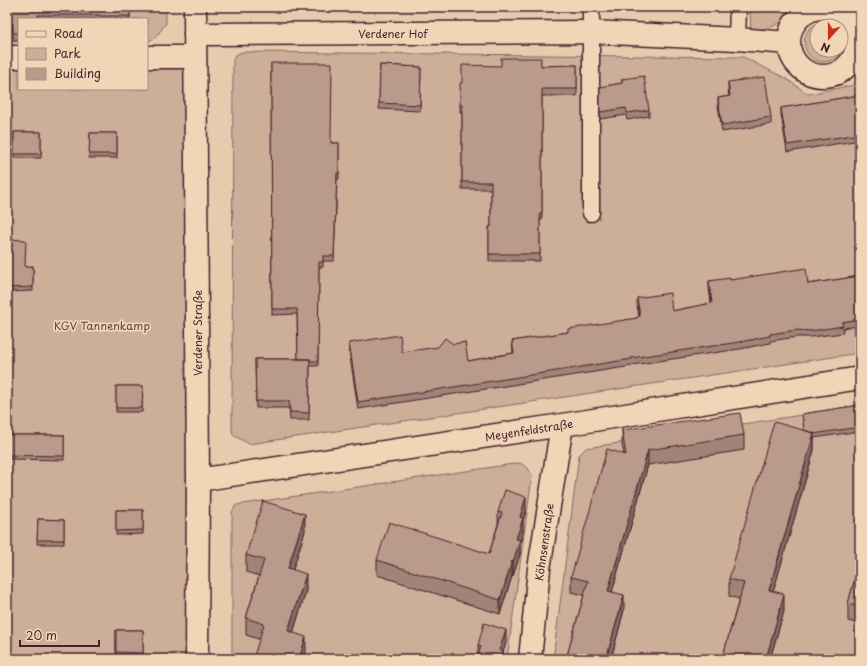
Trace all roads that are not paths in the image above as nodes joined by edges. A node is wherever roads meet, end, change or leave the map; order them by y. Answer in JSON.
{"nodes":[{"id":1,"x":195,"y":7,"type":"edge"},
{"id":2,"x":591,"y":7,"type":"edge"},
{"id":3,"x":738,"y":7,"type":"edge"},
{"id":4,"x":590,"y":32,"type":"junction"},
{"id":5,"x":195,"y":34,"type":"junction"},
{"id":6,"x":737,"y":39,"type":"junction"},
{"id":7,"x":789,"y":43,"type":"dead end"},
{"id":8,"x":7,"y":57,"type":"edge"},
{"id":9,"x":18,"y":57,"type":"edge"},
{"id":10,"x":148,"y":57,"type":"edge"},
{"id":11,"x":195,"y":57,"type":"junction"},
{"id":12,"x":590,"y":213,"type":"dead end"},
{"id":13,"x":860,"y":378,"type":"edge"},
{"id":14,"x":562,"y":425,"type":"junction"},
{"id":15,"x":198,"y":480,"type":"junction"},
{"id":16,"x":197,"y":659,"type":"edge"},
{"id":17,"x":530,"y":659,"type":"edge"}],
"edges":[{"from":1,"to":5,"type":"street","name":"Verdener Straße"},
{"from":2,"to":4,"type":"lane"},
{"from":3,"to":6,"type":"lane"},
{"from":4,"to":5,"type":"street","name":"Verdener Hof"},
{"from":4,"to":6,"type":"street","name":"Verdener Hof"},
{"from":4,"to":12,"type":"lane"},
{"from":5,"to":11,"type":"street","name":"Verdener Straße"},
{"from":6,"to":7,"type":"street","name":"Verdener Hof"},
{"from":8,"to":9,"type":"street"},
{"from":10,"to":11,"type":"street"},
{"from":11,"to":15,"type":"street","name":"Verdener Straße"},
{"from":13,"to":14,"type":"street","name":"Meyenfeldstraße"},
{"from":14,"to":15,"type":"street","name":"Meyenfeldstraße"},
{"from":14,"to":17,"type":"street","name":"Köhnsenstraße"},
{"from":15,"to":16,"type":"street","name":"Verdener Straße"}]}
